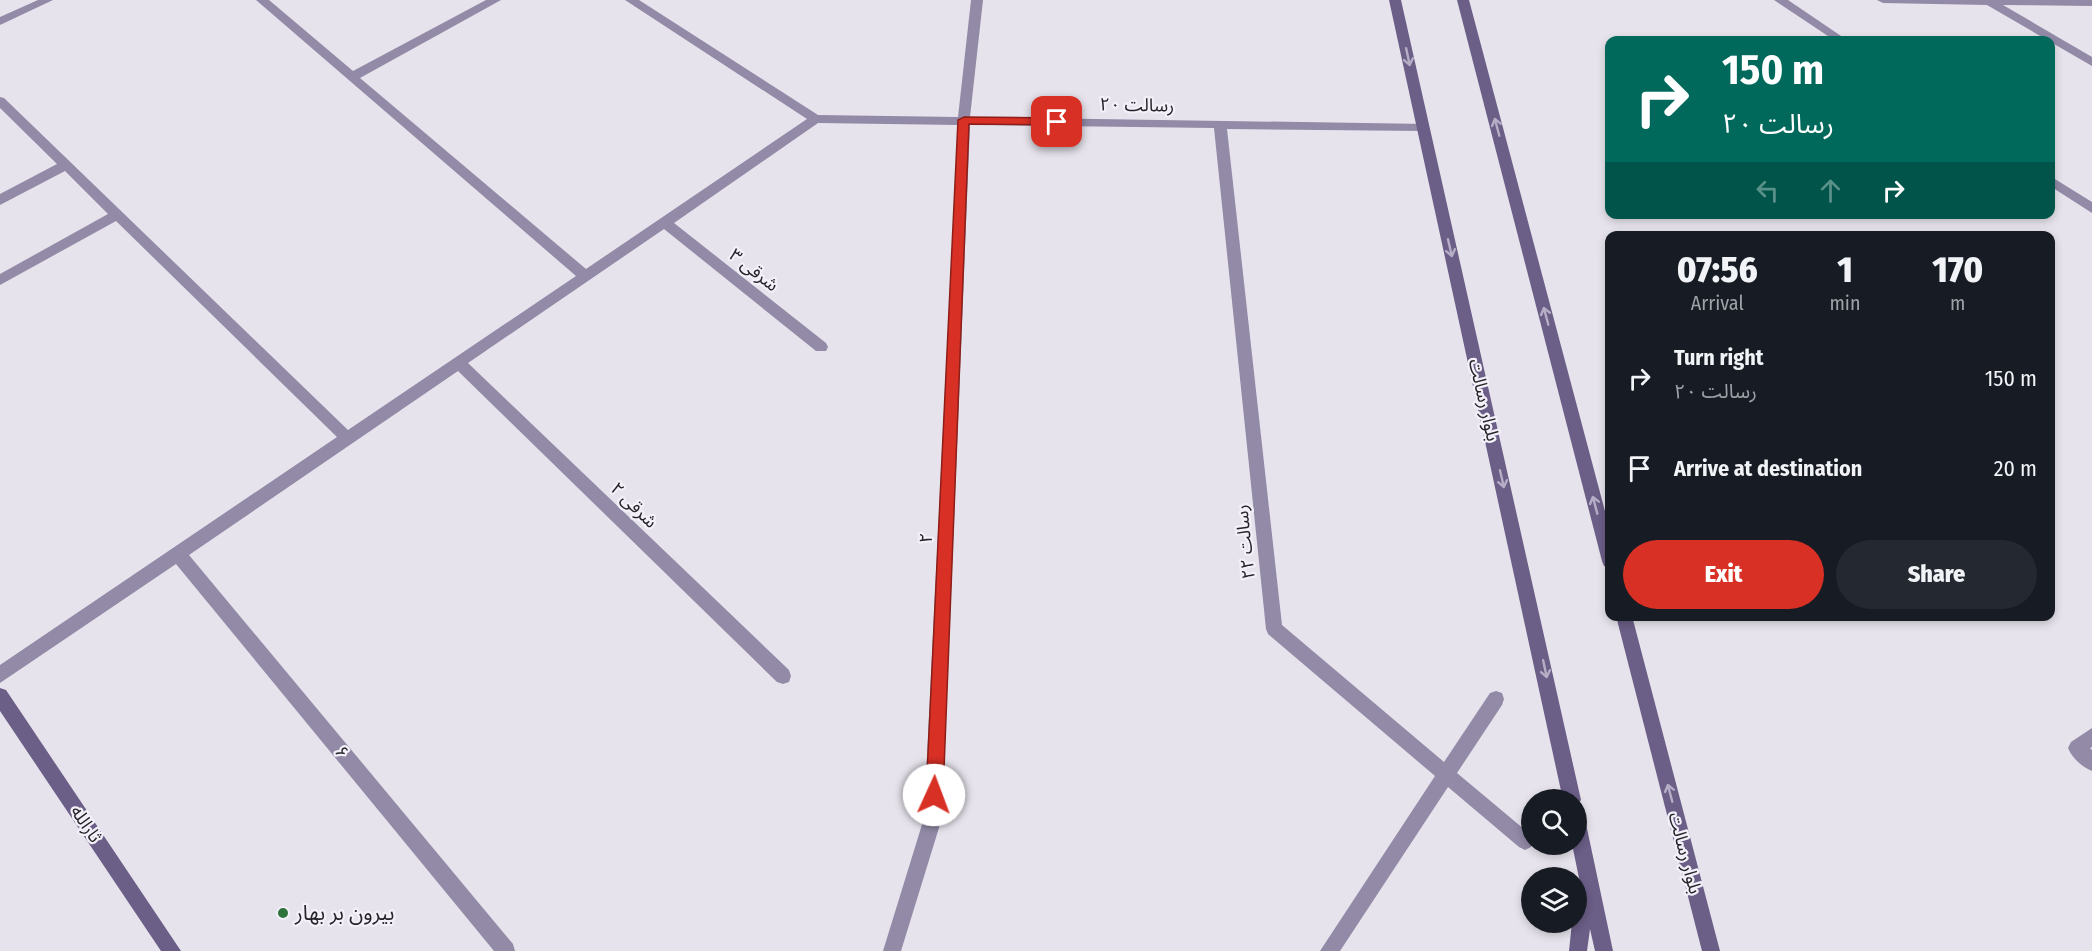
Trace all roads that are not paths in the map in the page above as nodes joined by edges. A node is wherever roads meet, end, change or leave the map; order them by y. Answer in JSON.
{"nodes":[{"id":1,"x":46,"y":0,"type":"edge"},
{"id":2,"x":262,"y":0,"type":"edge"},
{"id":3,"x":495,"y":0,"type":"edge"},
{"id":4,"x":631,"y":0,"type":"edge"},
{"id":5,"x":977,"y":0,"type":"edge"},
{"id":6,"x":1395,"y":0,"type":"edge"},
{"id":7,"x":1463,"y":0,"type":"edge"},
{"id":8,"x":1780,"y":0,"type":"edge"},
{"id":9,"x":1884,"y":0,"type":"edge"},
{"id":10,"x":1988,"y":1,"type":"edge"},
{"id":11,"x":2092,"y":3,"type":"edge"},
{"id":12,"x":0,"y":21,"type":"edge"},
{"id":13,"x":1835,"y":36,"type":"edge"},
{"id":14,"x":2048,"y":36,"type":"edge"},
{"id":15,"x":2055,"y":40,"type":"edge"},
{"id":16,"x":2092,"y":62,"type":"edge"},
{"id":17,"x":352,"y":77,"type":"junction"},
{"id":18,"x":0,"y":101,"type":"edge"},
{"id":19,"x":816,"y":119,"type":"junction"},
{"id":20,"x":964,"y":120,"type":"junction"},
{"id":21,"x":1220,"y":124,"type":"junction"},
{"id":22,"x":1423,"y":127,"type":"junction"},
{"id":23,"x":66,"y":165,"type":"junction"},
{"id":24,"x":2055,"y":183,"type":"edge"},
{"id":25,"x":0,"y":200,"type":"edge"},
{"id":26,"x":2092,"y":208,"type":"edge"},
{"id":27,"x":117,"y":215,"type":"junction"},
{"id":28,"x":664,"y":222,"type":"junction"},
{"id":29,"x":585,"y":276,"type":"junction"},
{"id":30,"x":0,"y":280,"type":"edge"},
{"id":31,"x":821,"y":347,"type":"dead end"},
{"id":32,"x":458,"y":362,"type":"junction"},
{"id":33,"x":347,"y":438,"type":"junction"},
{"id":34,"x":1605,"y":542,"type":"edge"},
{"id":35,"x":178,"y":554,"type":"junction"},
{"id":36,"x":1625,"y":621,"type":"edge"},
{"id":37,"x":0,"y":675,"type":"edge"},
{"id":38,"x":783,"y":675,"type":"dead end"},
{"id":39,"x":0,"y":696,"type":"edge"},
{"id":40,"x":1496,"y":699,"type":"dead end"},
{"id":41,"x":2092,"y":736,"type":"edge"},
{"id":42,"x":2092,"y":762,"type":"edge"},
{"id":43,"x":1446,"y":773,"type":"junction"},
{"id":44,"x":1570,"y":789,"type":"edge"},
{"id":45,"x":1521,"y":838,"type":"edge"},
{"id":46,"x":1584,"y":855,"type":"edge"},
{"id":47,"x":1588,"y":872,"type":"junction"},
{"id":48,"x":172,"y":951,"type":"edge"},
{"id":49,"x":506,"y":951,"type":"edge"},
{"id":50,"x":892,"y":951,"type":"edge"},
{"id":51,"x":1329,"y":951,"type":"edge"},
{"id":52,"x":1578,"y":951,"type":"edge"},
{"id":53,"x":1604,"y":951,"type":"edge"},
{"id":54,"x":1711,"y":951,"type":"edge"}],
"edges":[{"from":1,"to":12,"type":"street"},
{"from":2,"to":17,"type":"street"},
{"from":3,"to":17,"type":"street"},
{"from":4,"to":19,"type":"street"},
{"from":5,"to":20,"type":"street","name":"۲"},
{"from":6,"to":22,"type":"main road","name":"بلوار رسالت","one_way":true},
{"from":34,"to":7,"type":"main road","one_way":true},
{"from":8,"to":13,"type":"street"},
{"from":9,"to":10,"type":"street"},
{"from":10,"to":11,"type":"street"},
{"from":10,"to":14,"type":"street"},
{"from":15,"to":16,"type":"street"},
{"from":17,"to":29,"type":"street"},
{"from":18,"to":23,"type":"street"},
{"from":19,"to":20,"type":"street","name":"رسالت ۲۰"},
{"from":19,"to":28,"type":"street"},
{"from":20,"to":21,"type":"street","name":"رسالت ۲۰"},
{"from":20,"to":50,"type":"street","name":"۲"},
{"from":21,"to":22,"type":"street","name":"رسالت ۲۰"},
{"from":21,"to":43,"type":"street","name":"رسالت ۲۲"},
{"from":22,"to":44,"type":"main road","name":"بلوار رسالت","one_way":true},
{"from":23,"to":25,"type":"street"},
{"from":23,"to":27,"type":"street"},
{"from":24,"to":26,"type":"street"},
{"from":27,"to":30,"type":"street"},
{"from":27,"to":33,"type":"street"},
{"from":28,"to":29,"type":"street"},
{"from":28,"to":31,"type":"street","name":"۳ شرقی"},
{"from":29,"to":32,"type":"street"},
{"from":32,"to":33,"type":"street"},
{"from":32,"to":38,"type":"street","name":"۲ شرقی"},
{"from":33,"to":35,"type":"street"},
{"from":35,"to":37,"type":"street"},
{"from":35,"to":49,"type":"street","name":"۶"},
{"from":54,"to":36,"type":"main road","name":"بلوار رسالت","one_way":true},
{"from":39,"to":48,"type":"main road","name":"ثارالله"},
{"from":40,"to":43,"type":"street"},
{"from":41,"to":42,"type":"street"},
{"from":43,"to":45,"type":"street","name":"رسالت ۲۲"},
{"from":43,"to":51,"type":"street"},
{"from":46,"to":47,"type":"main road"},
{"from":47,"to":52,"type":"main road"},
{"from":47,"to":53,"type":"main road"}]}
